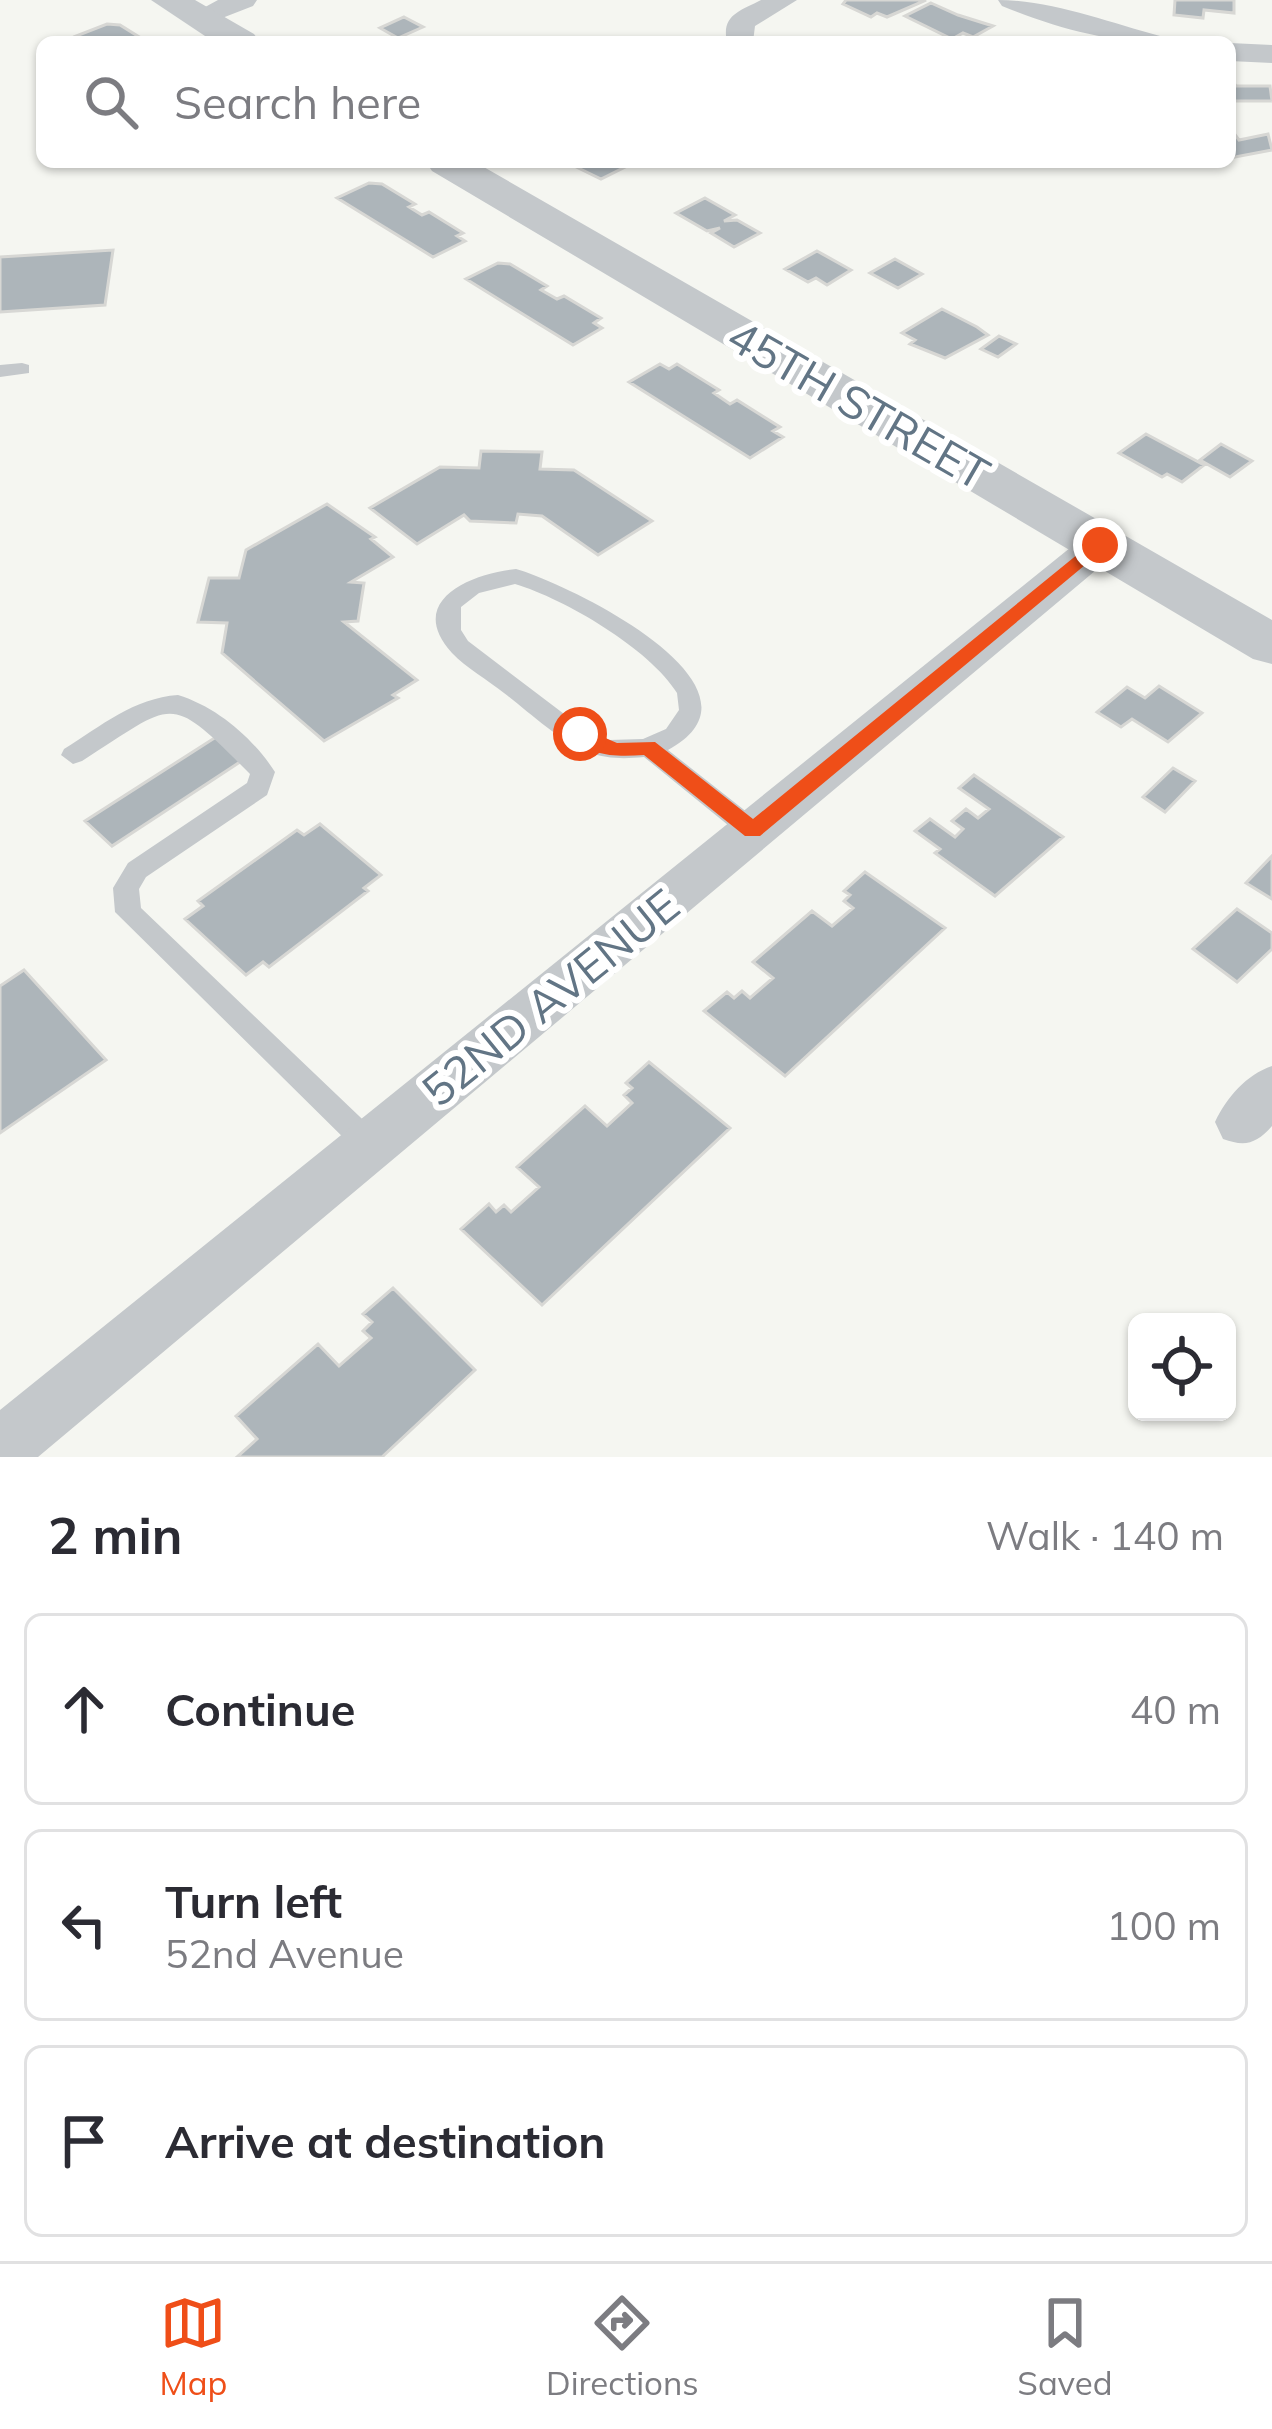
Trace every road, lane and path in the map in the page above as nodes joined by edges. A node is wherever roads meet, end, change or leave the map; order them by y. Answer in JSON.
{"nodes":[{"id":1,"x":243,"y":0,"type":"edge"},
{"id":2,"x":783,"y":0,"type":"edge"},
{"id":3,"x":1012,"y":0,"type":"edge"},
{"id":4,"x":184,"y":9,"type":"edge"},
{"id":5,"x":231,"y":36,"type":"edge"},
{"id":6,"x":740,"y":36,"type":"edge"},
{"id":7,"x":1125,"y":36,"type":"edge"},
{"id":8,"x":1236,"y":52,"type":"edge"},
{"id":9,"x":1272,"y":53,"type":"edge"},
{"id":10,"x":456,"y":168,"type":"edge"},
{"id":11,"x":1100,"y":545,"type":"junction"},
{"id":12,"x":1272,"y":645,"type":"edge"},
{"id":13,"x":648,"y":747,"type":"junction"},
{"id":14,"x":73,"y":755,"type":"dead end"},
{"id":15,"x":753,"y":831,"type":"junction"},
{"id":16,"x":370,"y":1145,"type":"junction"},
{"id":17,"x":0,"y":1448,"type":"edge"}],
"edges":[{"from":1,"to":4,"type":"street"},
{"from":2,"to":6,"type":"street"},
{"from":3,"to":7,"type":"street"},
{"from":4,"to":5,"type":"street"},
{"from":8,"to":9,"type":"street"},
{"from":10,"to":11,"type":"street","name":"45TH STREET"},
{"from":11,"to":12,"type":"street","name":"45TH STREET"},
{"from":11,"to":15,"type":"street","name":"52ND AVENUE"},
{"from":13,"to":13,"type":"lane"},
{"from":13,"to":15,"type":"lane"},
{"from":14,"to":16,"type":"lane"},
{"from":15,"to":16,"type":"street","name":"52ND AVENUE"},
{"from":16,"to":17,"type":"street","name":"52ND AVENUE"}]}
